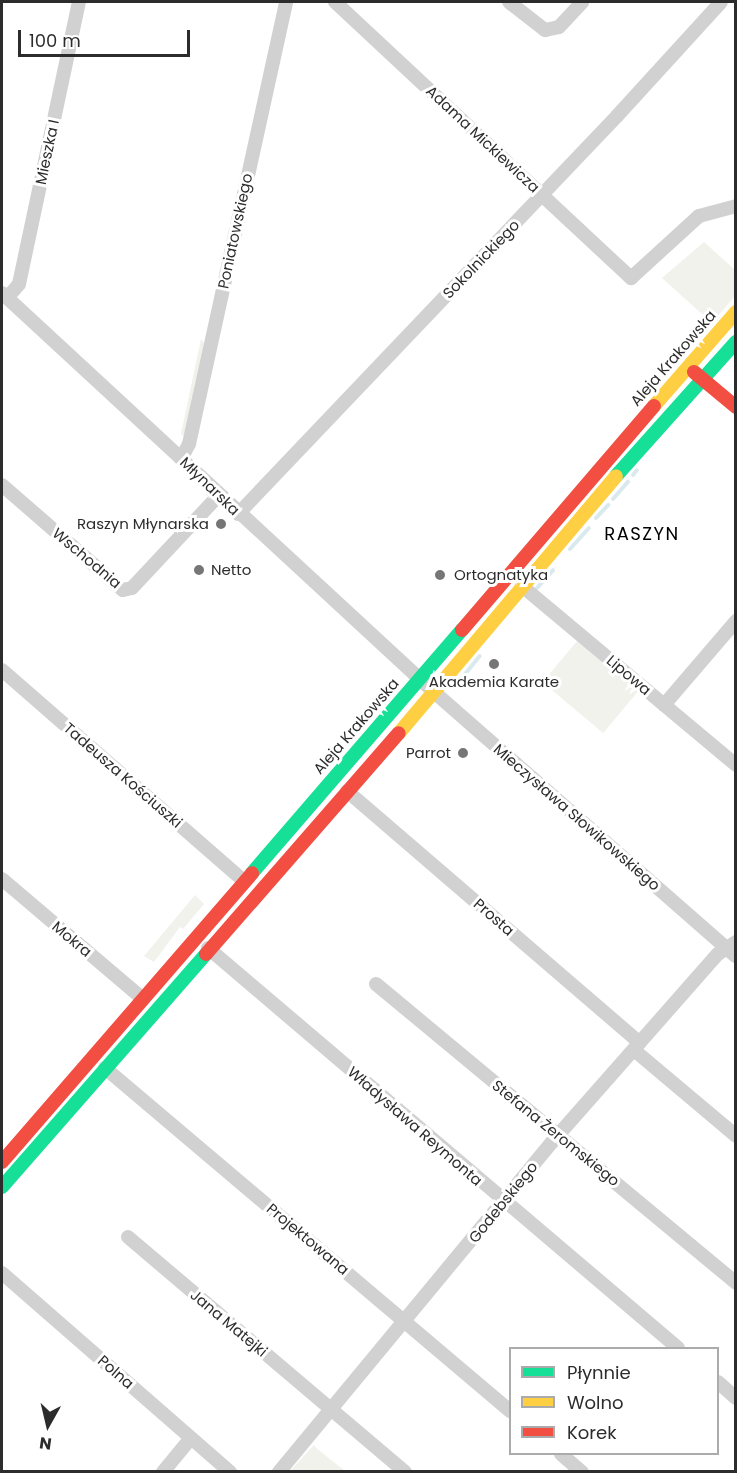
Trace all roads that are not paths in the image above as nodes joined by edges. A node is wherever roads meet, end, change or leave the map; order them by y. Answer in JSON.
{"nodes":[{"id":1,"x":79,"y":2,"type":"edge"},
{"id":2,"x":286,"y":2,"type":"edge"},
{"id":3,"x":335,"y":2,"type":"edge"},
{"id":4,"x":509,"y":2,"type":"edge"},
{"id":5,"x":582,"y":2,"type":"edge"},
{"id":6,"x":721,"y":2,"type":"edge"},
{"id":7,"x":542,"y":195,"type":"junction"},
{"id":8,"x":735,"y":206,"type":"edge"},
{"id":9,"x":4,"y":296,"type":"edge"},
{"id":10,"x":735,"y":312,"type":"edge"},
{"id":11,"x":735,"y":342,"type":"edge"},
{"id":12,"x":688,"y":367,"type":"junction"},
{"id":13,"x":703,"y":379,"type":"junction"},
{"id":14,"x":735,"y":407,"type":"edge"},
{"id":15,"x":181,"y":459,"type":"junction"},
{"id":16,"x":2,"y":485,"type":"edge"},
{"id":17,"x":219,"y":495,"type":"junction"},
{"id":18,"x":238,"y":514,"type":"junction"},
{"id":19,"x":522,"y":586,"type":"junction"},
{"id":20,"x":735,"y":621,"type":"edge"},
{"id":21,"x":2,"y":670,"type":"edge"},
{"id":22,"x":419,"y":679,"type":"junction"},
{"id":23,"x":434,"y":692,"type":"junction"},
{"id":24,"x":664,"y":705,"type":"junction"},
{"id":25,"x":735,"y":765,"type":"edge"},
{"id":26,"x":347,"y":791,"type":"junction"},
{"id":27,"x":2,"y":879,"type":"edge"},
{"id":28,"x":244,"y":881,"type":"junction"},
{"id":29,"x":208,"y":948,"type":"junction"},
{"id":30,"x":733,"y":949,"type":"edge"},
{"id":31,"x":376,"y":984,"type":"dead end"},
{"id":32,"x":142,"y":999,"type":"junction"},
{"id":33,"x":637,"y":1047,"type":"junction"},
{"id":34,"x":105,"y":1068,"type":"junction"},
{"id":35,"x":560,"y":1133,"type":"junction"},
{"id":36,"x":735,"y":1136,"type":"edge"},
{"id":37,"x":2,"y":1162,"type":"edge"},
{"id":38,"x":2,"y":1187,"type":"edge"},
{"id":39,"x":503,"y":1202,"type":"junction"},
{"id":40,"x":128,"y":1237,"type":"dead end"},
{"id":41,"x":2,"y":1273,"type":"edge"},
{"id":42,"x":735,"y":1283,"type":"edge"},
{"id":43,"x":405,"y":1321,"type":"junction"},
{"id":44,"x":677,"y":1347,"type":"edge"},
{"id":45,"x":719,"y":1384,"type":"edge"},
{"id":46,"x":735,"y":1398,"type":"edge"},
{"id":47,"x":331,"y":1408,"type":"junction"},
{"id":48,"x":509,"y":1410,"type":"edge"},
{"id":49,"x":191,"y":1438,"type":"junction"},
{"id":50,"x":562,"y":1455,"type":"edge"},
{"id":51,"x":163,"y":1472,"type":"edge"},
{"id":52,"x":230,"y":1472,"type":"edge"},
{"id":53,"x":279,"y":1472,"type":"edge"},
{"id":54,"x":405,"y":1472,"type":"edge"},
{"id":55,"x":582,"y":1472,"type":"edge"}],
"edges":[{"from":1,"to":9,"type":"street","name":"Mieszka I"},
{"from":2,"to":15,"type":"street","name":"Poniatowskiego"},
{"from":3,"to":7,"type":"street","name":"Adama Mickiewicza"},
{"from":4,"to":5,"type":"street"},
{"from":6,"to":7,"type":"street","name":"Sokolnickiego"},
{"from":7,"to":8,"type":"street","name":"Adama Mickiewicza"},
{"from":7,"to":18,"type":"street","name":"Sokolnickiego"},
{"from":9,"to":15,"type":"street","name":"Młynarska"},
{"from":10,"to":12,"type":"main road","name":"Aleja Krakowska"},
{"from":11,"to":13,"type":"main road"},
{"from":12,"to":13,"type":"main road"},
{"from":12,"to":22,"type":"main road","name":"Aleja Krakowska"},
{"from":13,"to":14,"type":"main road"},
{"from":13,"to":19,"type":"main road"},
{"from":15,"to":17,"type":"street","name":"Młynarska"},
{"from":16,"to":17,"type":"street","name":"Wschodnia"},
{"from":17,"to":18,"type":"street","name":"Młynarska"},
{"from":18,"to":22,"type":"street","name":"Młynarska"},
{"from":19,"to":23,"type":"main road"},
{"from":19,"to":24,"type":"street","name":"Lipowa"},
{"from":20,"to":24,"type":"street"},
{"from":21,"to":28,"type":"street","name":"Tadeusza Kościuszki"},
{"from":22,"to":23,"type":"street","name":"Mieczysława Słowikowskiego"},
{"from":22,"to":28,"type":"main road","name":"Aleja Krakowska"},
{"from":23,"to":26,"type":"main road"},
{"from":23,"to":30,"type":"street","name":"Mieczysława Słowikowskiego"},
{"from":24,"to":25,"type":"street","name":"Lipowa"},
{"from":26,"to":29,"type":"main road"},
{"from":26,"to":33,"type":"street","name":"Prosta"},
{"from":27,"to":32,"type":"street","name":"Mokra"},
{"from":28,"to":32,"type":"main road","name":"Aleja Krakowska"},
{"from":29,"to":34,"type":"main road"},
{"from":29,"to":39,"type":"street","name":"Władysława Reymonta"},
{"from":30,"to":33,"type":"street","name":"Godebskiego"},
{"from":31,"to":35,"type":"street","name":"Stefana Żeromskiego"},
{"from":32,"to":37,"type":"main road","name":"Aleja Krakowska"},
{"from":33,"to":35,"type":"street","name":"Godebskiego"},
{"from":33,"to":36,"type":"street","name":"Prosta"},
{"from":34,"to":38,"type":"main road"},
{"from":34,"to":43,"type":"street","name":"Projektowana"},
{"from":35,"to":39,"type":"street","name":"Godebskiego"},
{"from":35,"to":42,"type":"street","name":"Stefana Żeromskiego"},
{"from":39,"to":43,"type":"street","name":"Godebskiego"},
{"from":39,"to":44,"type":"street","name":"Władysława Reymonta"},
{"from":40,"to":47,"type":"street","name":"Jana Matejki"},
{"from":41,"to":49,"type":"street","name":"Polna"},
{"from":43,"to":47,"type":"street","name":"Godebskiego"},
{"from":43,"to":48,"type":"street","name":"Projektowana"},
{"from":45,"to":46,"type":"street"},
{"from":47,"to":53,"type":"street","name":"Godebskiego"},
{"from":47,"to":54,"type":"street","name":"Jana Matejki"},
{"from":49,"to":51,"type":"street"},
{"from":49,"to":52,"type":"street","name":"Polna"},
{"from":50,"to":55,"type":"street"}]}
